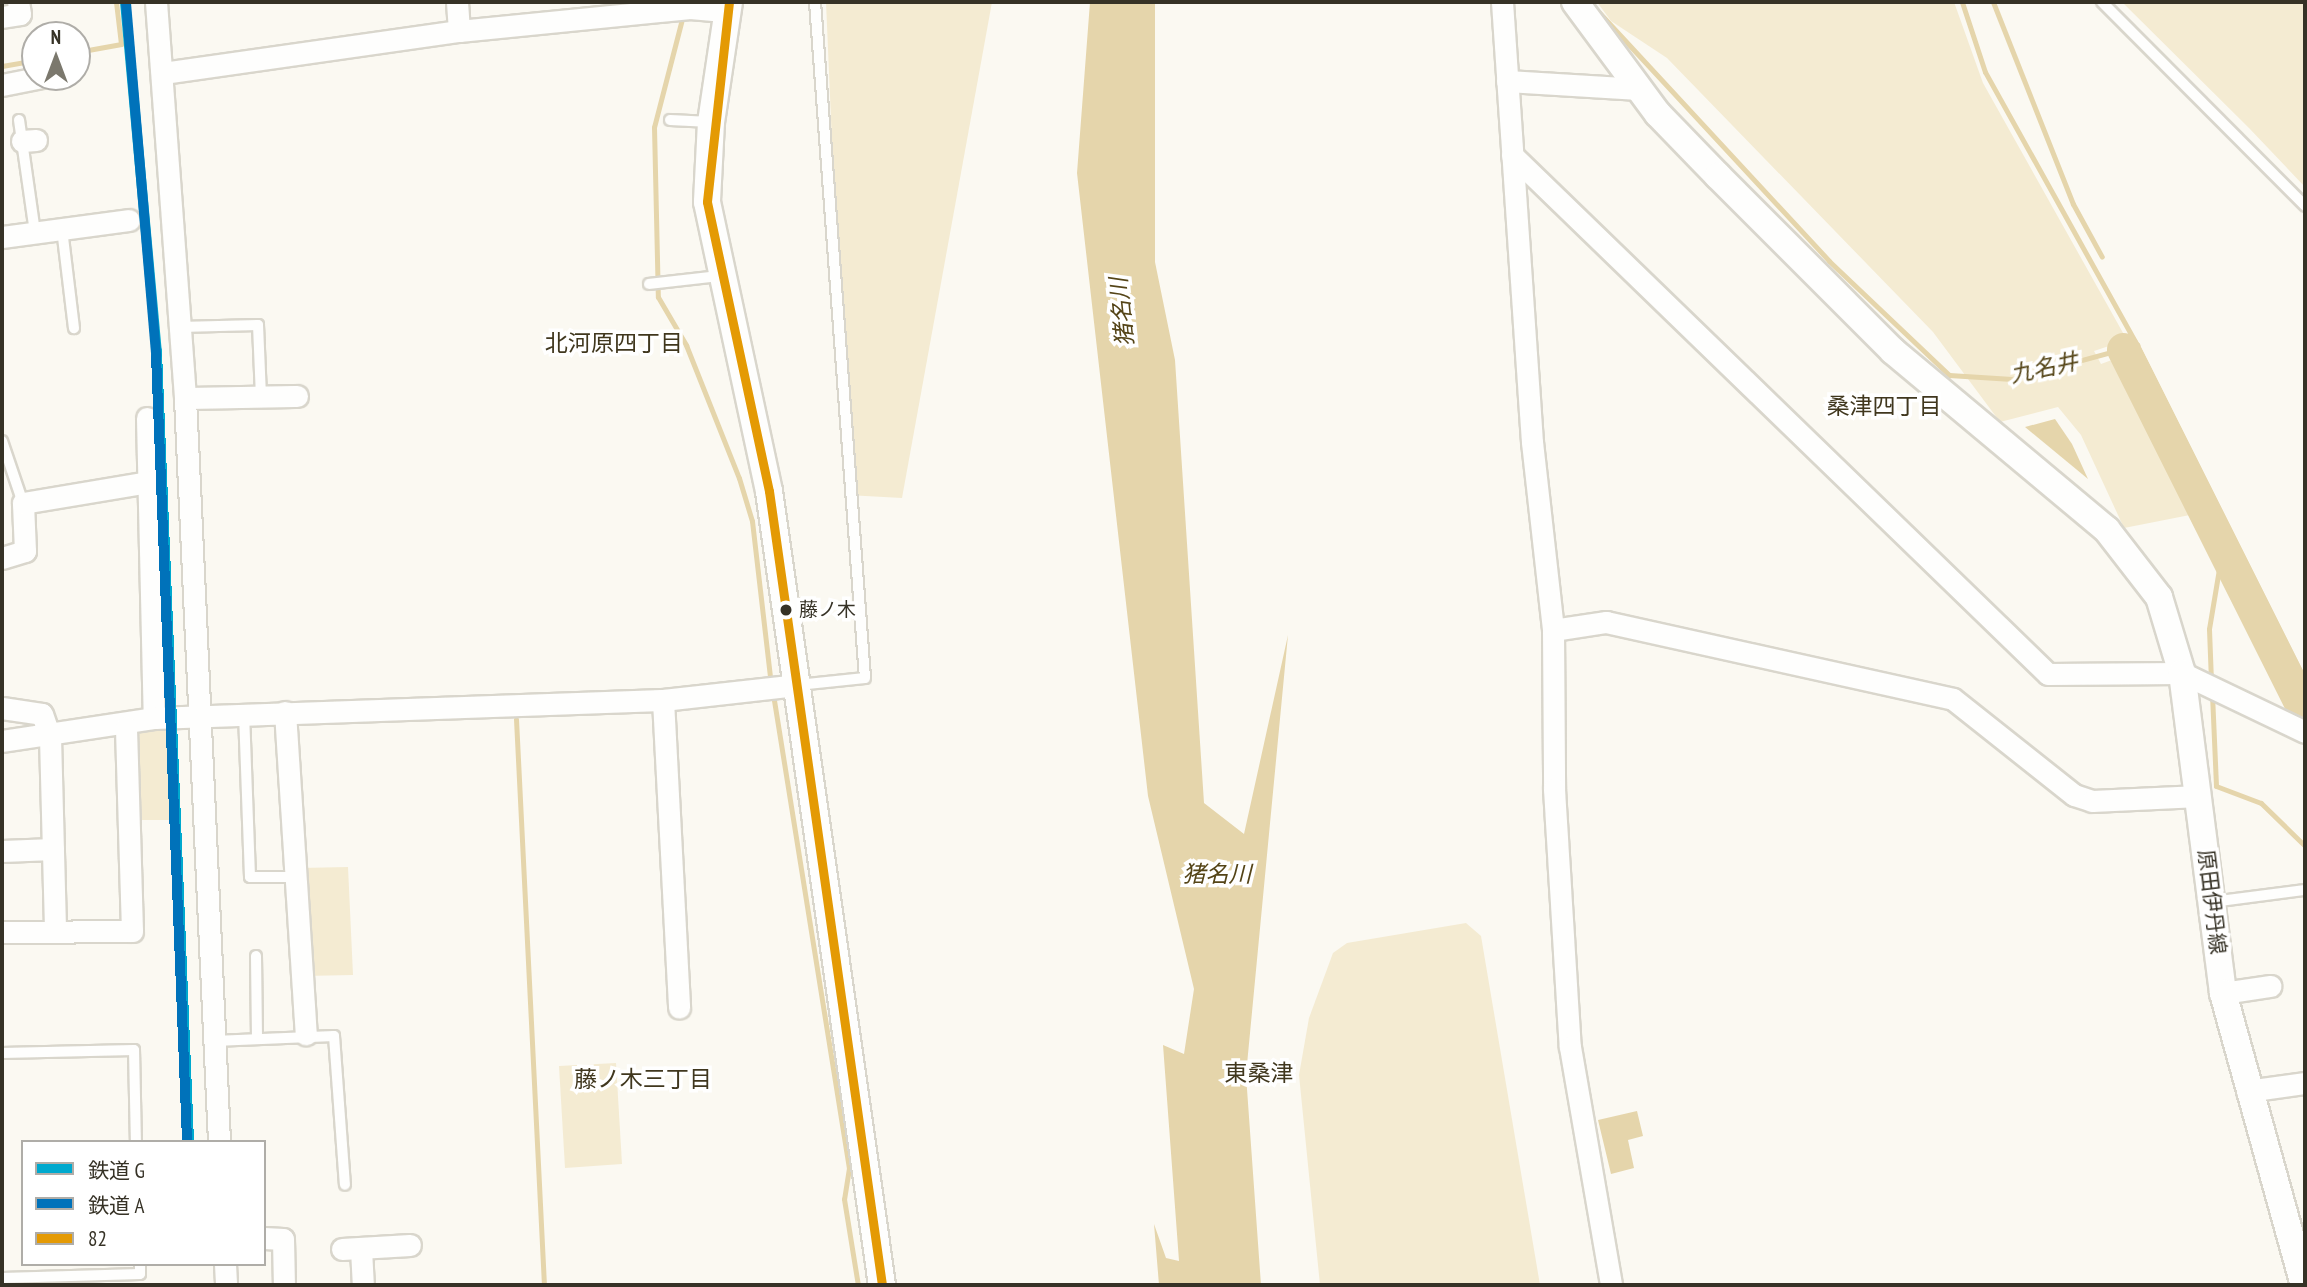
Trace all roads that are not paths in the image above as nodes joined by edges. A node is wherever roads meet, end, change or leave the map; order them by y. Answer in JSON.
{"nodes":[{"id":1,"x":18,"y":2,"type":"edge"},
{"id":2,"x":156,"y":2,"type":"edge"},
{"id":3,"x":457,"y":2,"type":"edge"},
{"id":4,"x":815,"y":2,"type":"edge"},
{"id":5,"x":1502,"y":2,"type":"edge"},
{"id":6,"x":1575,"y":2,"type":"edge"},
{"id":7,"x":2102,"y":2,"type":"edge"},
{"id":8,"x":728,"y":7,"type":"edge"},
{"id":9,"x":2,"y":17,"type":"edge"},
{"id":10,"x":459,"y":31,"type":"junction"},
{"id":11,"x":163,"y":73,"type":"junction"},
{"id":12,"x":21,"y":81,"type":"edge"},
{"id":13,"x":1507,"y":81,"type":"junction"},
{"id":14,"x":2,"y":85,"type":"edge"},
{"id":15,"x":1639,"y":89,"type":"junction"},
{"id":16,"x":670,"y":120,"type":"dead end"},
{"id":17,"x":711,"y":122,"type":"junction"},
{"id":18,"x":25,"y":134,"type":"dead end"},
{"id":19,"x":1512,"y":155,"type":"junction"},
{"id":20,"x":2305,"y":206,"type":"edge"},
{"id":21,"x":129,"y":220,"type":"dead end"},
{"id":22,"x":62,"y":229,"type":"junction"},
{"id":23,"x":35,"y":233,"type":"junction"},
{"id":24,"x":2,"y":237,"type":"edge"},
{"id":25,"x":719,"y":276,"type":"junction"},
{"id":26,"x":649,"y":284,"type":"dead end"},
{"id":27,"x":180,"y":327,"type":"junction"},
{"id":28,"x":74,"y":328,"type":"dead end"},
{"id":29,"x":297,"y":396,"type":"dead end"},
{"id":30,"x":261,"y":397,"type":"junction"},
{"id":31,"x":186,"y":398,"type":"junction"},
{"id":32,"x":147,"y":418,"type":"dead end"},
{"id":33,"x":2,"y":441,"type":"edge"},
{"id":34,"x":149,"y":482,"type":"junction"},
{"id":35,"x":23,"y":503,"type":"junction"},
{"id":36,"x":2,"y":558,"type":"edge"},
{"id":37,"x":1553,"y":630,"type":"junction"},
{"id":38,"x":2182,"y":673,"type":"junction"},
{"id":39,"x":796,"y":685,"type":"junction"},
{"id":40,"x":663,"y":700,"type":"junction"},
{"id":41,"x":2,"y":708,"type":"edge"},
{"id":42,"x":285,"y":712,"type":"junction"},
{"id":43,"x":244,"y":713,"type":"junction"},
{"id":44,"x":199,"y":716,"type":"junction"},
{"id":45,"x":153,"y":718,"type":"junction"},
{"id":46,"x":126,"y":727,"type":"junction"},
{"id":47,"x":2304,"y":735,"type":"edge"},
{"id":48,"x":50,"y":737,"type":"junction"},
{"id":49,"x":2,"y":741,"type":"edge"},
{"id":50,"x":2199,"y":796,"type":"junction"},
{"id":51,"x":53,"y":849,"type":"junction"},
{"id":52,"x":2,"y":851,"type":"edge"},
{"id":53,"x":295,"y":877,"type":"junction"},
{"id":54,"x":2305,"y":890,"type":"edge"},
{"id":55,"x":2212,"y":902,"type":"junction"},
{"id":56,"x":55,"y":930,"type":"junction"},
{"id":57,"x":2,"y":932,"type":"edge"},
{"id":58,"x":256,"y":956,"type":"dead end"},
{"id":59,"x":2270,"y":986,"type":"dead end"},
{"id":60,"x":2224,"y":993,"type":"junction"},
{"id":61,"x":679,"y":1008,"type":"dead end"},
{"id":62,"x":306,"y":1034,"type":"junction"},
{"id":63,"x":257,"y":1039,"type":"junction"},
{"id":64,"x":214,"y":1041,"type":"junction"},
{"id":65,"x":2,"y":1053,"type":"edge"},
{"id":66,"x":2305,"y":1083,"type":"edge"},
{"id":67,"x":2247,"y":1091,"type":"junction"},
{"id":68,"x":136,"y":1140,"type":"edge"},
{"id":69,"x":219,"y":1140,"type":"edge"},
{"id":70,"x":345,"y":1185,"type":"dead end"},
{"id":71,"x":266,"y":1238,"type":"edge"},
{"id":72,"x":410,"y":1245,"type":"dead end"},
{"id":73,"x":140,"y":1266,"type":"edge"},
{"id":74,"x":225,"y":1266,"type":"edge"},
{"id":75,"x":2,"y":1278,"type":"edge"},
{"id":76,"x":226,"y":1285,"type":"edge"},
{"id":77,"x":284,"y":1285,"type":"edge"},
{"id":78,"x":363,"y":1285,"type":"edge"},
{"id":79,"x":882,"y":1285,"type":"edge"},
{"id":80,"x":1611,"y":1285,"type":"edge"},
{"id":81,"x":2304,"y":1285,"type":"edge"}],
"edges":[{"from":1,"to":9,"type":"street"},
{"from":2,"to":11,"type":"street"},
{"from":3,"to":10,"type":"street"},
{"from":4,"to":39,"type":"lane"},
{"from":5,"to":13,"type":"street"},
{"from":6,"to":15,"type":"street","name":"原田伊丹線"},
{"from":7,"to":20,"type":"lane"},
{"from":8,"to":10,"type":"street"},
{"from":8,"to":17,"type":"street"},
{"from":10,"to":11,"type":"street"},
{"from":11,"to":27,"type":"street"},
{"from":12,"to":14,"type":"street"},
{"from":13,"to":15,"type":"street"},
{"from":13,"to":19,"type":"street"},
{"from":15,"to":38,"type":"street","name":"原田伊丹線"},
{"from":16,"to":17,"type":"lane"},
{"from":17,"to":25,"type":"street"},
{"from":18,"to":23,"type":"lane"},
{"from":19,"to":37,"type":"street"},
{"from":19,"to":38,"type":"street"},
{"from":21,"to":22,"type":"street"},
{"from":22,"to":23,"type":"street"},
{"from":22,"to":28,"type":"lane"},
{"from":23,"to":24,"type":"street"},
{"from":25,"to":26,"type":"lane"},
{"from":25,"to":39,"type":"street"},
{"from":27,"to":30,"type":"lane"},
{"from":27,"to":31,"type":"street"},
{"from":29,"to":30,"type":"street"},
{"from":30,"to":31,"type":"street"},
{"from":31,"to":44,"type":"street"},
{"from":32,"to":34,"type":"street"},
{"from":33,"to":35,"type":"lane"},
{"from":34,"to":35,"type":"street"},
{"from":34,"to":45,"type":"street"},
{"from":35,"to":36,"type":"street"},
{"from":37,"to":50,"type":"street"},
{"from":37,"to":80,"type":"street"},
{"from":38,"to":47,"type":"street"},
{"from":38,"to":50,"type":"street","name":"原田伊丹線"},
{"from":39,"to":40,"type":"street"},
{"from":39,"to":79,"type":"street"},
{"from":40,"to":42,"type":"street"},
{"from":40,"to":61,"type":"street"},
{"from":41,"to":48,"type":"street"},
{"from":42,"to":43,"type":"street"},
{"from":42,"to":53,"type":"street"},
{"from":43,"to":44,"type":"street"},
{"from":43,"to":53,"type":"lane"},
{"from":44,"to":45,"type":"street"},
{"from":44,"to":64,"type":"street"},
{"from":45,"to":46,"type":"street"},
{"from":46,"to":48,"type":"street"},
{"from":46,"to":56,"type":"street"},
{"from":48,"to":49,"type":"street"},
{"from":48,"to":51,"type":"street"},
{"from":50,"to":55,"type":"street","name":"原田伊丹線"},
{"from":51,"to":52,"type":"street"},
{"from":51,"to":56,"type":"street"},
{"from":53,"to":62,"type":"street"},
{"from":54,"to":55,"type":"lane"},
{"from":55,"to":60,"type":"street","name":"原田伊丹線"},
{"from":56,"to":57,"type":"street"},
{"from":58,"to":63,"type":"lane"},
{"from":59,"to":60,"type":"street"},
{"from":60,"to":67,"type":"street","name":"原田伊丹線"},
{"from":62,"to":63,"type":"lane"},
{"from":62,"to":70,"type":"lane"},
{"from":63,"to":64,"type":"lane"},
{"from":64,"to":69,"type":"street"},
{"from":65,"to":68,"type":"lane"},
{"from":66,"to":67,"type":"street"},
{"from":67,"to":81,"type":"street","name":"原田伊丹線"},
{"from":71,"to":77,"type":"street"},
{"from":72,"to":78,"type":"street"},
{"from":73,"to":75,"type":"lane"},
{"from":74,"to":76,"type":"street"}]}
